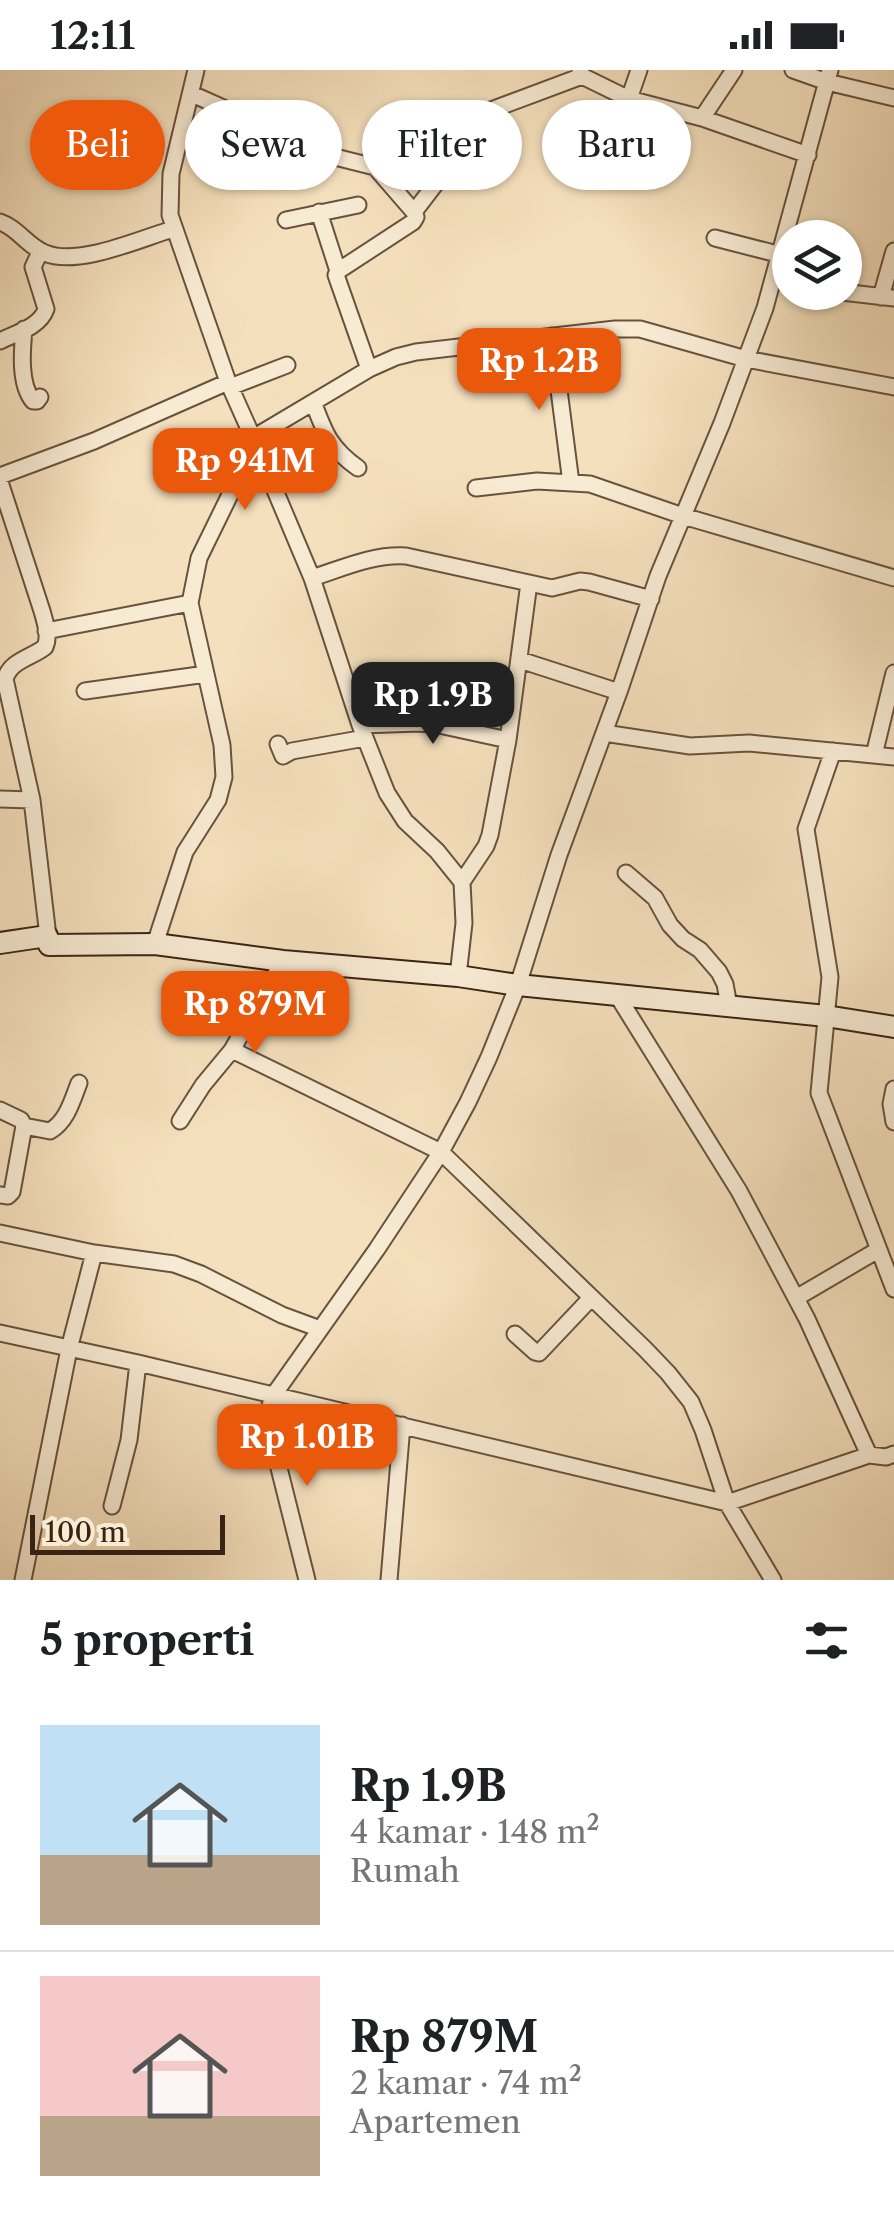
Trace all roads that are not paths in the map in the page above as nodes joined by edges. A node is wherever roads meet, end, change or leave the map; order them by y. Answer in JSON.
{"nodes":[{"id":1,"x":196,"y":70,"type":"edge"},
{"id":2,"x":639,"y":70,"type":"edge"},
{"id":3,"x":734,"y":70,"type":"edge"},
{"id":4,"x":793,"y":70,"type":"edge"},
{"id":5,"x":581,"y":73,"type":"edge"},
{"id":6,"x":828,"y":76,"type":"edge"},
{"id":7,"x":192,"y":94,"type":"junction"},
{"id":8,"x":629,"y":98,"type":"junction"},
{"id":9,"x":894,"y":98,"type":"edge"},
{"id":10,"x":635,"y":100,"type":"edge"},
{"id":11,"x":691,"y":116,"type":"edge"},
{"id":12,"x":702,"y":118,"type":"junction"},
{"id":13,"x":808,"y":155,"type":"junction"},
{"id":14,"x":358,"y":205,"type":"dead end"},
{"id":15,"x":319,"y":212,"type":"junction"},
{"id":16,"x":414,"y":212,"type":"junction"},
{"id":17,"x":286,"y":220,"type":"dead end"},
{"id":18,"x":790,"y":220,"type":"edge"},
{"id":19,"x":0,"y":222,"type":"edge"},
{"id":20,"x":173,"y":229,"type":"junction"},
{"id":21,"x":715,"y":238,"type":"dead end"},
{"id":22,"x":894,"y":250,"type":"edge"},
{"id":23,"x":40,"y":252,"type":"junction"},
{"id":24,"x":772,"y":253,"type":"edge"},
{"id":25,"x":338,"y":271,"type":"junction"},
{"id":26,"x":862,"y":295,"type":"edge"},
{"id":27,"x":888,"y":298,"type":"edge"},
{"id":28,"x":772,"y":303,"type":"edge"},
{"id":29,"x":24,"y":329,"type":"junction"},
{"id":30,"x":552,"y":336,"type":"junction"},
{"id":31,"x":0,"y":341,"type":"edge"},
{"id":32,"x":746,"y":359,"type":"junction"},
{"id":33,"x":287,"y":366,"type":"dead end"},
{"id":34,"x":369,"y":369,"type":"junction"},
{"id":35,"x":229,"y":384,"type":"junction"},
{"id":36,"x":894,"y":387,"type":"edge"},
{"id":37,"x":40,"y":398,"type":"dead end"},
{"id":38,"x":314,"y":404,"type":"junction"},
{"id":39,"x":253,"y":438,"type":"junction"},
{"id":40,"x":358,"y":468,"type":"dead end"},
{"id":41,"x":0,"y":479,"type":"edge"},
{"id":42,"x":571,"y":483,"type":"junction"},
{"id":43,"x":476,"y":488,"type":"dead end"},
{"id":44,"x":682,"y":516,"type":"junction"},
{"id":45,"x":893,"y":573,"type":"edge"},
{"id":46,"x":312,"y":578,"type":"junction"},
{"id":47,"x":530,"y":583,"type":"junction"},
{"id":48,"x":651,"y":598,"type":"junction"},
{"id":49,"x":190,"y":604,"type":"junction"},
{"id":50,"x":46,"y":632,"type":"junction"},
{"id":51,"x":520,"y":660,"type":"junction"},
{"id":52,"x":894,"y":673,"type":"edge"},
{"id":53,"x":206,"y":674,"type":"junction"},
{"id":54,"x":85,"y":691,"type":"dead end"},
{"id":55,"x":619,"y":692,"type":"junction"},
{"id":56,"x":363,"y":731,"type":"junction"},
{"id":57,"x":604,"y":733,"type":"junction"},
{"id":58,"x":508,"y":740,"type":"junction"},
{"id":59,"x":278,"y":744,"type":"dead end"},
{"id":60,"x":833,"y":750,"type":"junction"},
{"id":61,"x":874,"y":755,"type":"junction"},
{"id":62,"x":894,"y":757,"type":"edge"},
{"id":63,"x":0,"y":799,"type":"edge"},
{"id":64,"x":32,"y":800,"type":"junction"},
{"id":65,"x":626,"y":873,"type":"dead end"},
{"id":66,"x":462,"y":882,"type":"junction"},
{"id":67,"x":0,"y":943,"type":"edge"},
{"id":68,"x":155,"y":944,"type":"junction"},
{"id":69,"x":49,"y":945,"type":"junction"},
{"id":70,"x":283,"y":961,"type":"junction"},
{"id":71,"x":458,"y":976,"type":"junction"},
{"id":72,"x":518,"y":985,"type":"junction"},
{"id":73,"x":617,"y":994,"type":"junction"},
{"id":74,"x":729,"y":1006,"type":"junction"},
{"id":75,"x":826,"y":1016,"type":"junction"},
{"id":76,"x":894,"y":1027,"type":"edge"},
{"id":77,"x":232,"y":1050,"type":"junction"},
{"id":78,"x":79,"y":1084,"type":"dead end"},
{"id":79,"x":894,"y":1089,"type":"edge"},
{"id":80,"x":0,"y":1110,"type":"edge"},
{"id":81,"x":180,"y":1121,"type":"dead end"},
{"id":82,"x":894,"y":1122,"type":"edge"},
{"id":83,"x":24,"y":1126,"type":"junction"},
{"id":84,"x":441,"y":1152,"type":"junction"},
{"id":85,"x":0,"y":1195,"type":"edge"},
{"id":86,"x":0,"y":1233,"type":"edge"},
{"id":87,"x":878,"y":1250,"type":"junction"},
{"id":88,"x":94,"y":1253,"type":"junction"},
{"id":89,"x":892,"y":1279,"type":"edge"},
{"id":90,"x":591,"y":1298,"type":"junction"},
{"id":91,"x":796,"y":1298,"type":"junction"},
{"id":92,"x":320,"y":1329,"type":"junction"},
{"id":93,"x":0,"y":1332,"type":"edge"},
{"id":94,"x":515,"y":1334,"type":"dead end"},
{"id":95,"x":69,"y":1348,"type":"junction"},
{"id":96,"x":138,"y":1363,"type":"junction"},
{"id":97,"x":274,"y":1396,"type":"junction"},
{"id":98,"x":402,"y":1425,"type":"junction"},
{"id":99,"x":886,"y":1459,"type":"edge"},
{"id":100,"x":726,"y":1503,"type":"junction"},
{"id":101,"x":112,"y":1506,"type":"dead end"},
{"id":102,"x":24,"y":1580,"type":"edge"},
{"id":103,"x":307,"y":1580,"type":"edge"},
{"id":104,"x":389,"y":1580,"type":"edge"},
{"id":105,"x":773,"y":1580,"type":"edge"}],
"edges":[{"from":1,"to":7,"type":"street"},
{"from":2,"to":8,"type":"street"},
{"from":3,"to":12,"type":"street"},
{"from":4,"to":6,"type":"street"},
{"from":5,"to":8,"type":"street"},
{"from":5,"to":16,"type":"street"},
{"from":6,"to":9,"type":"street"},
{"from":6,"to":13,"type":"street"},
{"from":7,"to":16,"type":"street"},
{"from":7,"to":20,"type":"street"},
{"from":8,"to":10,"type":"street"},
{"from":11,"to":12,"type":"street"},
{"from":12,"to":13,"type":"street"},
{"from":13,"to":18,"type":"street"},
{"from":14,"to":15,"type":"street"},
{"from":15,"to":17,"type":"street"},
{"from":15,"to":25,"type":"street"},
{"from":16,"to":25,"type":"street"},
{"from":19,"to":23,"type":"street"},
{"from":20,"to":23,"type":"street"},
{"from":20,"to":35,"type":"street"},
{"from":21,"to":24,"type":"street"},
{"from":22,"to":27,"type":"street"},
{"from":23,"to":29,"type":"street"},
{"from":25,"to":34,"type":"street"},
{"from":26,"to":27,"type":"street"},
{"from":28,"to":32,"type":"street"},
{"from":29,"to":31,"type":"street"},
{"from":29,"to":37,"type":"street"},
{"from":30,"to":32,"type":"street"},
{"from":30,"to":34,"type":"street"},
{"from":30,"to":42,"type":"street"},
{"from":32,"to":36,"type":"street"},
{"from":32,"to":44,"type":"street"},
{"from":33,"to":35,"type":"street"},
{"from":34,"to":38,"type":"street"},
{"from":35,"to":39,"type":"street"},
{"from":35,"to":41,"type":"street"},
{"from":38,"to":39,"type":"street"},
{"from":38,"to":40,"type":"street"},
{"from":39,"to":46,"type":"street"},
{"from":39,"to":49,"type":"street"},
{"from":41,"to":50,"type":"street"},
{"from":42,"to":43,"type":"street"},
{"from":42,"to":44,"type":"street"},
{"from":44,"to":45,"type":"street"},
{"from":44,"to":48,"type":"street"},
{"from":46,"to":47,"type":"street"},
{"from":46,"to":56,"type":"street"},
{"from":47,"to":48,"type":"street"},
{"from":47,"to":51,"type":"street"},
{"from":48,"to":55,"type":"street"},
{"from":49,"to":50,"type":"street"},
{"from":49,"to":53,"type":"street"},
{"from":50,"to":64,"type":"street"},
{"from":51,"to":55,"type":"street"},
{"from":51,"to":58,"type":"street"},
{"from":52,"to":61,"type":"street"},
{"from":53,"to":54,"type":"street"},
{"from":53,"to":68,"type":"street"},
{"from":55,"to":57,"type":"street"},
{"from":56,"to":58,"type":"street"},
{"from":56,"to":59,"type":"street"},
{"from":56,"to":66,"type":"street"},
{"from":57,"to":60,"type":"street"},
{"from":57,"to":72,"type":"street"},
{"from":58,"to":66,"type":"street"},
{"from":60,"to":61,"type":"street"},
{"from":60,"to":75,"type":"street"},
{"from":61,"to":62,"type":"street"},
{"from":63,"to":64,"type":"street"},
{"from":64,"to":69,"type":"street"},
{"from":65,"to":74,"type":"street"},
{"from":66,"to":71,"type":"street"},
{"from":67,"to":69,"type":"street"},
{"from":68,"to":69,"type":"street"},
{"from":68,"to":70,"type":"street"},
{"from":70,"to":71,"type":"street"},
{"from":70,"to":77,"type":"street"},
{"from":71,"to":72,"type":"street"},
{"from":72,"to":73,"type":"street"},
{"from":72,"to":84,"type":"street"},
{"from":73,"to":74,"type":"street"},
{"from":73,"to":91,"type":"street"},
{"from":74,"to":75,"type":"street"},
{"from":75,"to":76,"type":"street"},
{"from":75,"to":87,"type":"street"},
{"from":77,"to":81,"type":"street"},
{"from":77,"to":84,"type":"street"},
{"from":78,"to":83,"type":"street"},
{"from":79,"to":82,"type":"street"},
{"from":80,"to":83,"type":"street"},
{"from":83,"to":85,"type":"street"},
{"from":84,"to":90,"type":"street"},
{"from":84,"to":92,"type":"street"},
{"from":86,"to":88,"type":"street"},
{"from":87,"to":89,"type":"street"},
{"from":87,"to":91,"type":"street"},
{"from":88,"to":92,"type":"street"},
{"from":88,"to":95,"type":"street"},
{"from":90,"to":94,"type":"street"},
{"from":90,"to":100,"type":"street"},
{"from":91,"to":99,"type":"street"},
{"from":92,"to":97,"type":"street"},
{"from":93,"to":95,"type":"street"},
{"from":95,"to":96,"type":"street"},
{"from":95,"to":102,"type":"street"},
{"from":96,"to":97,"type":"street"},
{"from":96,"to":101,"type":"street"},
{"from":97,"to":98,"type":"street"},
{"from":97,"to":103,"type":"street"},
{"from":98,"to":100,"type":"street"},
{"from":98,"to":104,"type":"street"},
{"from":99,"to":100,"type":"street"},
{"from":100,"to":105,"type":"street"}]}
